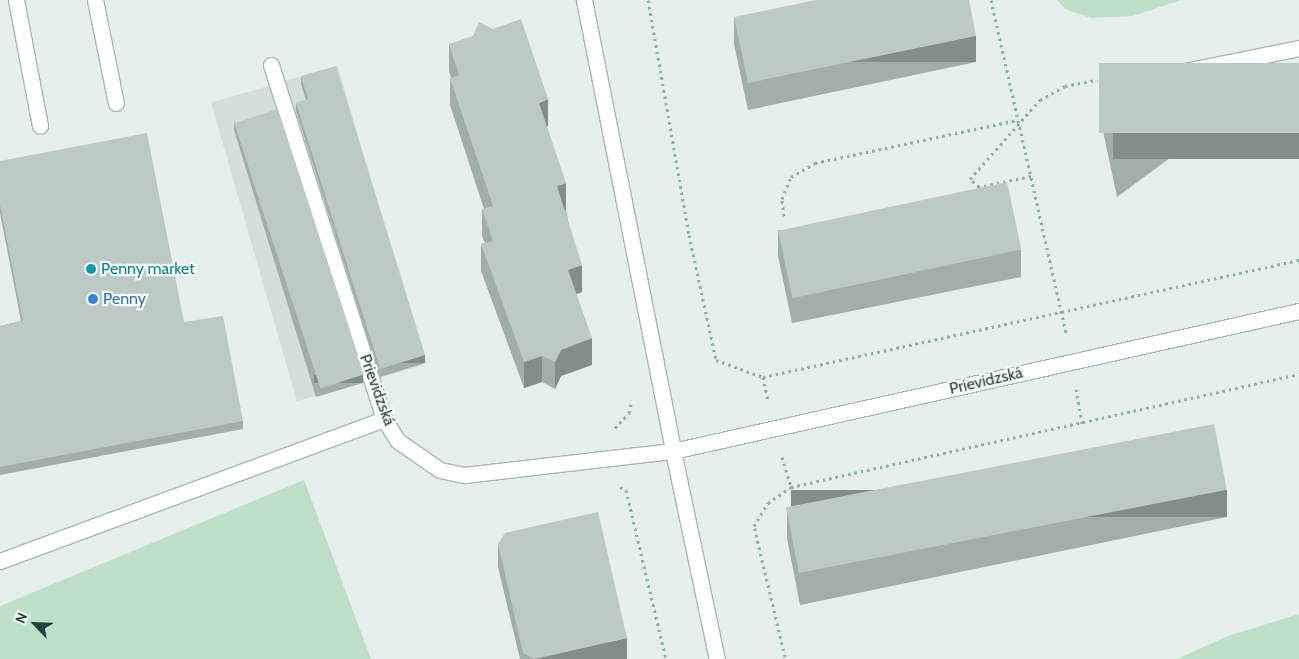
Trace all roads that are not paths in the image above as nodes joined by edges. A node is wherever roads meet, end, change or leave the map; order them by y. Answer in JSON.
{"nodes":[{"id":1,"x":16,"y":0,"type":"edge"},
{"id":2,"x":95,"y":0,"type":"edge"},
{"id":3,"x":584,"y":0,"type":"edge"},
{"id":4,"x":1299,"y":48,"type":"edge"},
{"id":5,"x":271,"y":65,"type":"dead end"},
{"id":6,"x":1125,"y":83,"type":"road end"},
{"id":7,"x":116,"y":103,"type":"dead end"},
{"id":8,"x":40,"y":126,"type":"dead end"},
{"id":9,"x":1299,"y":311,"type":"edge"},
{"id":10,"x":384,"y":419,"type":"junction"},
{"id":11,"x":673,"y":451,"type":"junction"},
{"id":12,"x":0,"y":561,"type":"edge"},
{"id":13,"x":717,"y":659,"type":"edge"}],
"edges":[{"from":1,"to":8,"type":"street"},
{"from":2,"to":7,"type":"street"},
{"from":3,"to":11,"type":"street"},
{"from":4,"to":6,"type":"street"},
{"from":5,"to":10,"type":"street","name":"Prievidzská"},
{"from":9,"to":11,"type":"street","name":"Prievidzská"},
{"from":10,"to":11,"type":"street","name":"Prievidzská"},
{"from":10,"to":12,"type":"street"},
{"from":11,"to":13,"type":"street"}]}
